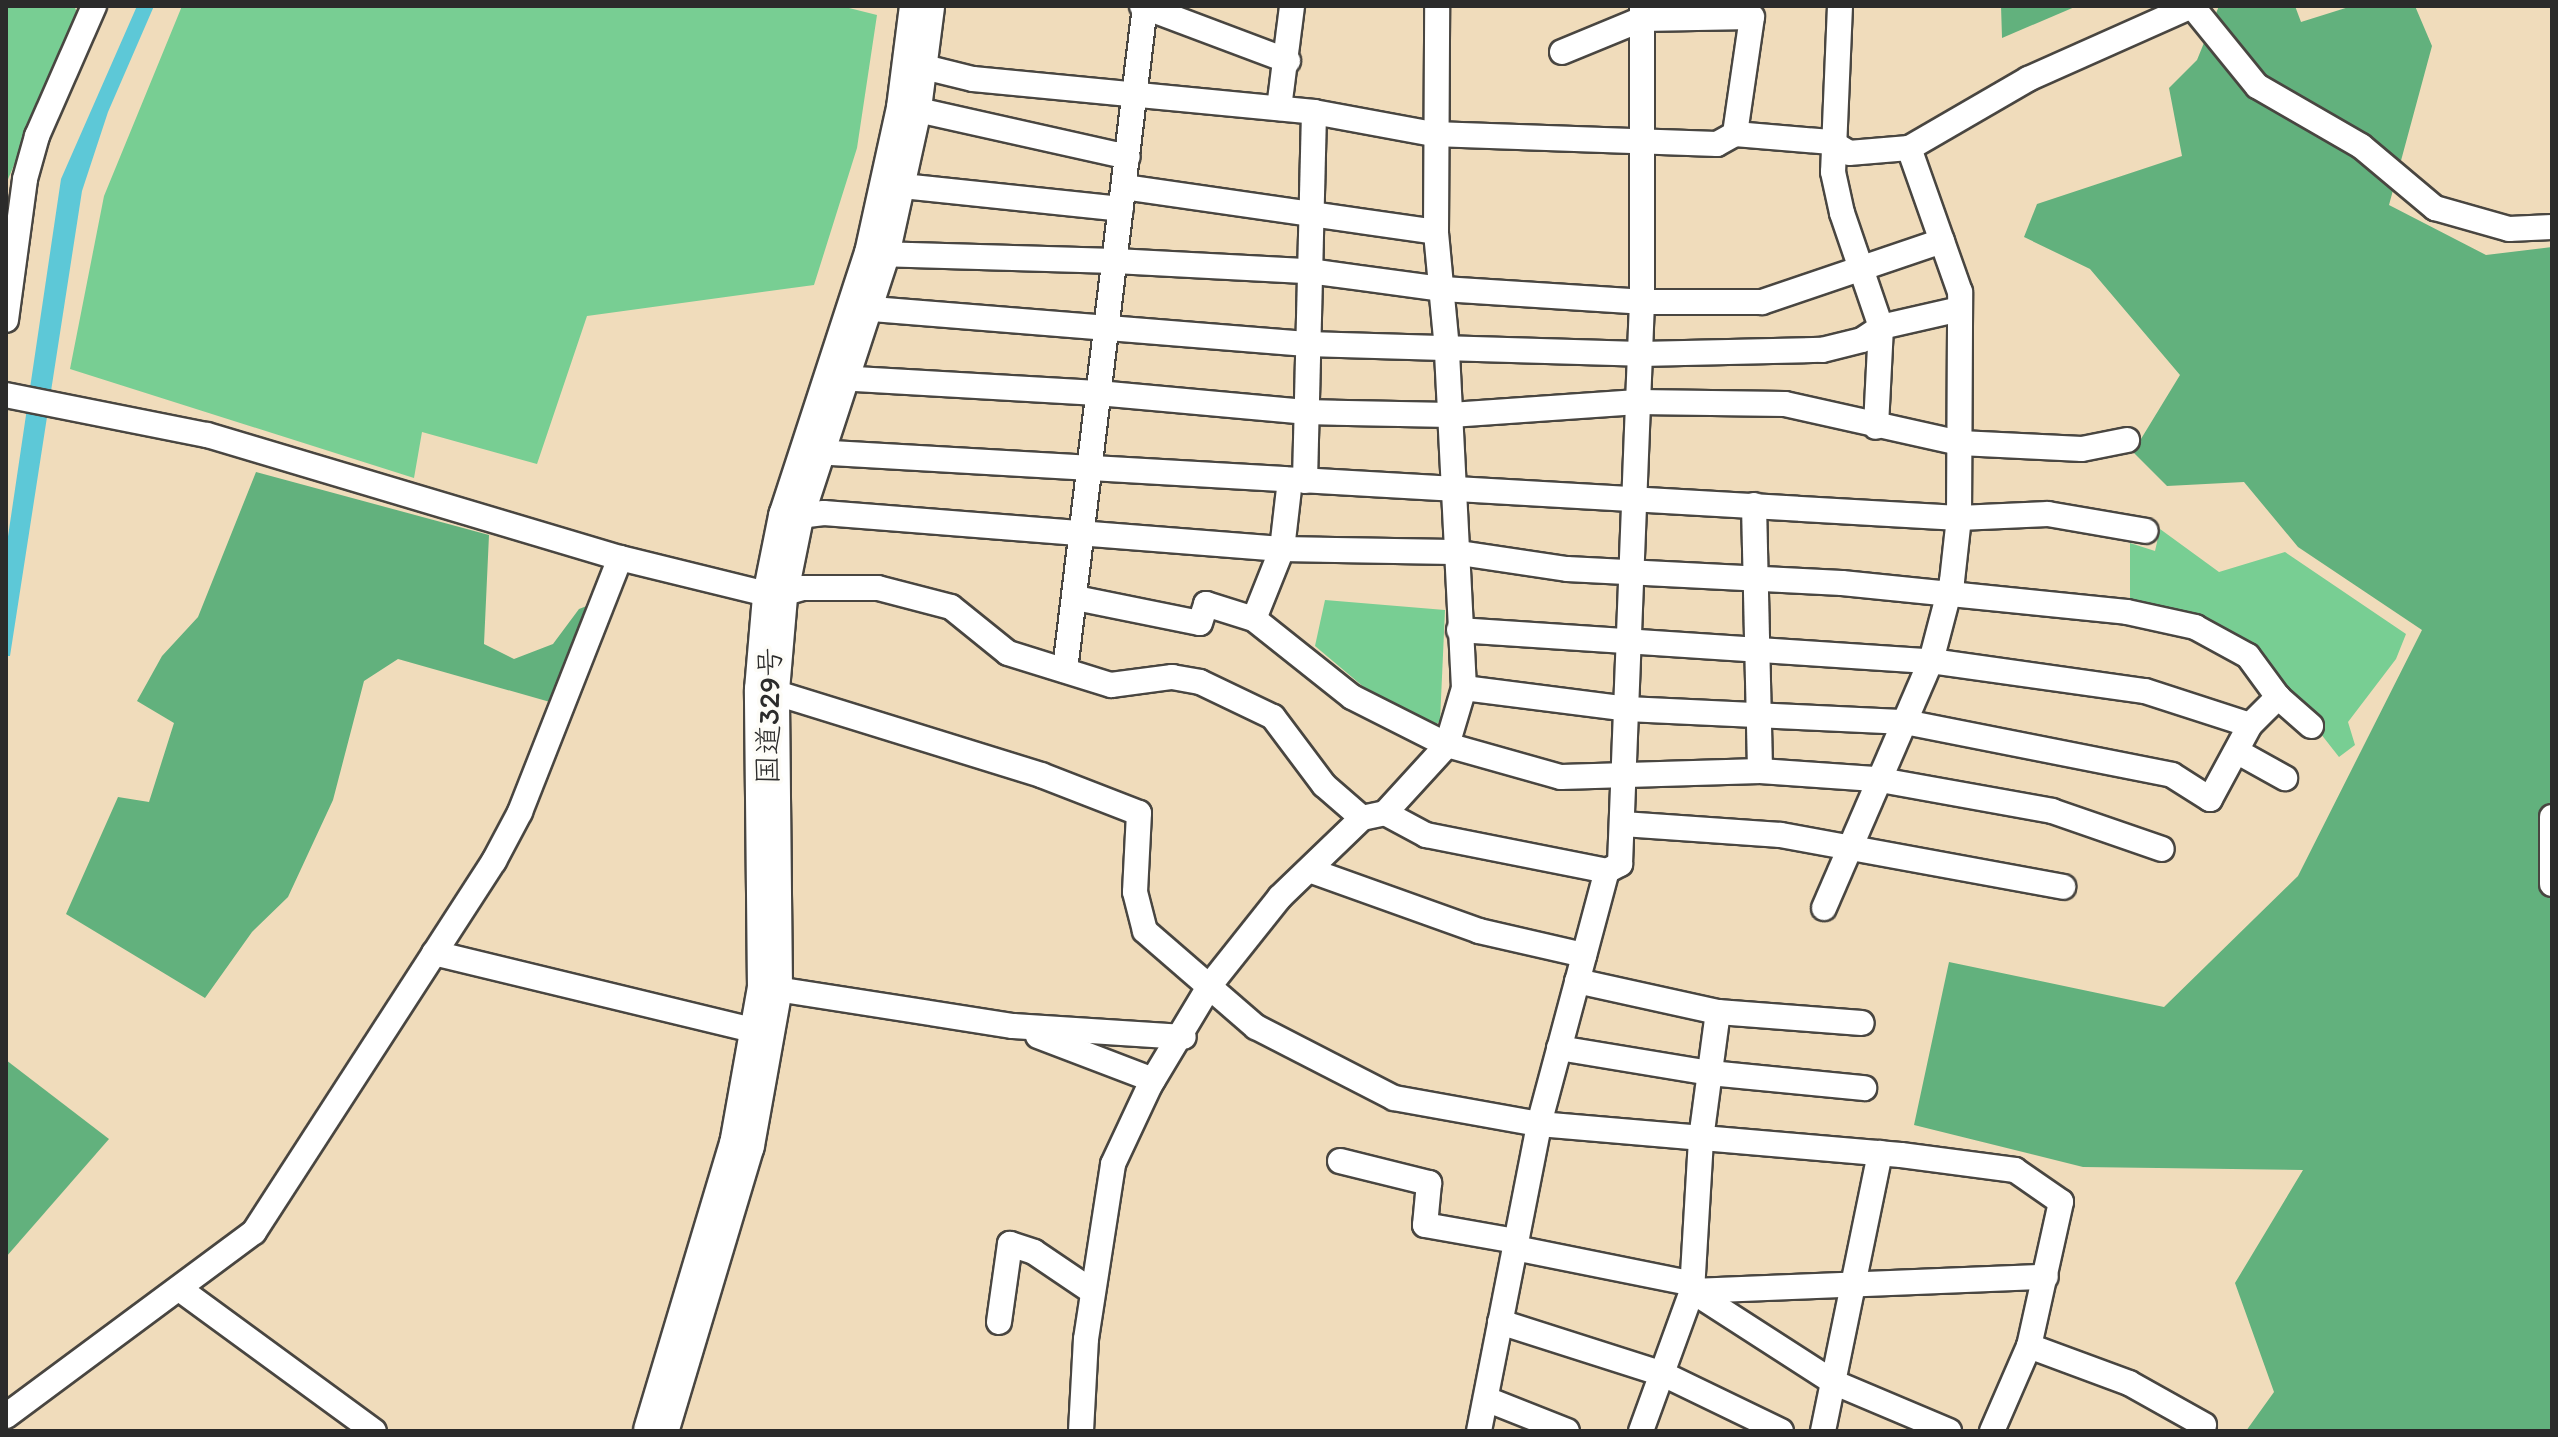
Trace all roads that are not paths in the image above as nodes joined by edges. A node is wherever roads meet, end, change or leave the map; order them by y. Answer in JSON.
{"nodes":[{"id":1,"x":94,"y":6,"type":"edge"},
{"id":2,"x":922,"y":6,"type":"edge"},
{"id":3,"x":1144,"y":6,"type":"edge"},
{"id":4,"x":1292,"y":6,"type":"edge"},
{"id":5,"x":1437,"y":6,"type":"edge"},
{"id":6,"x":1840,"y":6,"type":"edge"},
{"id":7,"x":2192,"y":6,"type":"edge"},
{"id":8,"x":1642,"y":12,"type":"edge"},
{"id":9,"x":1562,"y":52,"type":"dead end"},
{"id":10,"x":1288,"y":61,"type":"junction"},
{"id":11,"x":916,"y":65,"type":"junction"},
{"id":12,"x":1136,"y":94,"type":"junction"},
{"id":13,"x":909,"y":108,"type":"junction"},
{"id":14,"x":1279,"y":108,"type":"junction"},
{"id":15,"x":1314,"y":112,"type":"junction"},
{"id":16,"x":1433,"y":134,"type":"junction"},
{"id":17,"x":1735,"y":134,"type":"junction"},
{"id":18,"x":1645,"y":140,"type":"junction"},
{"id":19,"x":1831,"y":142,"type":"junction"},
{"id":20,"x":1909,"y":148,"type":"junction"},
{"id":21,"x":1128,"y":157,"type":"junction"},
{"id":22,"x":893,"y":185,"type":"junction"},
{"id":23,"x":1123,"y":198,"type":"junction"},
{"id":24,"x":1311,"y":215,"type":"junction"},
{"id":25,"x":2552,"y":227,"type":"edge"},
{"id":26,"x":1436,"y":232,"type":"junction"},
{"id":27,"x":1942,"y":241,"type":"junction"},
{"id":28,"x":877,"y":254,"type":"junction"},
{"id":29,"x":1115,"y":261,"type":"junction"},
{"id":30,"x":1864,"y":270,"type":"junction"},
{"id":31,"x":1309,"y":271,"type":"junction"},
{"id":32,"x":1443,"y":289,"type":"junction"},
{"id":33,"x":1642,"y":302,"type":"junction"},
{"id":34,"x":860,"y":308,"type":"junction"},
{"id":35,"x":1960,"y":309,"type":"junction"},
{"id":36,"x":6,"y":320,"type":"edge"},
{"id":37,"x":1106,"y":325,"type":"junction"},
{"id":38,"x":1881,"y":327,"type":"junction"},
{"id":39,"x":1307,"y":344,"type":"junction"},
{"id":40,"x":1447,"y":349,"type":"junction"},
{"id":41,"x":1640,"y":354,"type":"junction"},
{"id":42,"x":838,"y":378,"type":"junction"},
{"id":43,"x":1098,"y":393,"type":"junction"},
{"id":44,"x":6,"y":395,"type":"edge"},
{"id":45,"x":1638,"y":402,"type":"junction"},
{"id":46,"x":1305,"y":412,"type":"junction"},
{"id":47,"x":1451,"y":415,"type":"junction"},
{"id":48,"x":1876,"y":427,"type":"junction"},
{"id":49,"x":2127,"y":440,"type":"dead end"},
{"id":50,"x":1960,"y":443,"type":"junction"},
{"id":51,"x":814,"y":452,"type":"junction"},
{"id":52,"x":1088,"y":466,"type":"junction"},
{"id":53,"x":1298,"y":481,"type":"junction"},
{"id":54,"x":1456,"y":489,"type":"junction"},
{"id":55,"x":1633,"y":497,"type":"junction"},
{"id":56,"x":1754,"y":505,"type":"junction"},
{"id":57,"x":791,"y":517,"type":"junction"},
{"id":58,"x":1959,"y":518,"type":"junction"},
{"id":59,"x":2146,"y":531,"type":"dead end"},
{"id":60,"x":1082,"y":533,"type":"junction"},
{"id":61,"x":1282,"y":549,"type":"junction"},
{"id":62,"x":1453,"y":552,"type":"junction"},
{"id":63,"x":620,"y":558,"type":"junction"},
{"id":64,"x":1632,"y":570,"type":"junction"},
{"id":65,"x":1754,"y":578,"type":"junction"},
{"id":66,"x":1948,"y":593,"type":"junction"},
{"id":67,"x":775,"y":596,"type":"junction"},
{"id":68,"x":1076,"y":598,"type":"junction"},
{"id":69,"x":1254,"y":619,"type":"junction"},
{"id":70,"x":1459,"y":630,"type":"junction"},
{"id":71,"x":1629,"y":645,"type":"junction"},
{"id":72,"x":1756,"y":651,"type":"junction"},
{"id":73,"x":1931,"y":661,"type":"junction"},
{"id":74,"x":1065,"y":670,"type":"junction"},
{"id":75,"x":1464,"y":688,"type":"junction"},
{"id":76,"x":767,"y":690,"type":"junction"},
{"id":77,"x":2278,"y":697,"type":"junction"},
{"id":78,"x":1628,"y":709,"type":"junction"},
{"id":79,"x":1760,"y":716,"type":"junction"},
{"id":80,"x":1905,"y":722,"type":"junction"},
{"id":81,"x":2250,"y":725,"type":"junction"},
{"id":82,"x":2311,"y":726,"type":"dead end"},
{"id":83,"x":1447,"y":745,"type":"junction"},
{"id":84,"x":2238,"y":752,"type":"junction"},
{"id":85,"x":1760,"y":771,"type":"junction"},
{"id":86,"x":1625,"y":778,"type":"junction"},
{"id":87,"x":2285,"y":778,"type":"dead end"},
{"id":88,"x":1875,"y":779,"type":"junction"},
{"id":89,"x":1373,"y":816,"type":"junction"},
{"id":90,"x":2552,"y":817,"type":"edge"},
{"id":91,"x":1623,"y":824,"type":"junction"},
{"id":92,"x":1849,"y":845,"type":"junction"},
{"id":93,"x":2162,"y":849,"type":"dead end"},
{"id":94,"x":1309,"y":870,"type":"junction"},
{"id":95,"x":1607,"y":871,"type":"junction"},
{"id":96,"x":2552,"y":884,"type":"edge"},
{"id":97,"x":2063,"y":887,"type":"dead end"},
{"id":98,"x":1824,"y":908,"type":"dead end"},
{"id":99,"x":434,"y":953,"type":"junction"},
{"id":100,"x":1584,"y":955,"type":"junction"},
{"id":101,"x":1577,"y":981,"type":"junction"},
{"id":102,"x":1210,"y":985,"type":"junction"},
{"id":103,"x":770,"y":988,"type":"junction"},
{"id":104,"x":1718,"y":1012,"type":"junction"},
{"id":105,"x":1862,"y":1023,"type":"dead end"},
{"id":106,"x":1013,"y":1026,"type":"junction"},
{"id":107,"x":764,"y":1033,"type":"junction"},
{"id":108,"x":1184,"y":1037,"type":"junction"},
{"id":109,"x":1559,"y":1048,"type":"junction"},
{"id":110,"x":1710,"y":1073,"type":"junction"},
{"id":111,"x":1153,"y":1080,"type":"junction"},
{"id":112,"x":1864,"y":1088,"type":"dead end"},
{"id":113,"x":1539,"y":1124,"type":"junction"},
{"id":114,"x":1701,"y":1139,"type":"junction"},
{"id":115,"x":1880,"y":1153,"type":"junction"},
{"id":116,"x":1340,"y":1161,"type":"dead end"},
{"id":117,"x":1516,"y":1245,"type":"junction"},
{"id":118,"x":2046,"y":1277,"type":"junction"},
{"id":119,"x":1851,"y":1287,"type":"junction"},
{"id":120,"x":1692,"y":1288,"type":"junction"},
{"id":121,"x":181,"y":1290,"type":"junction"},
{"id":122,"x":1093,"y":1292,"type":"junction"},
{"id":123,"x":999,"y":1322,"type":"dead end"},
{"id":124,"x":1500,"y":1322,"type":"junction"},
{"id":125,"x":2029,"y":1346,"type":"junction"},
{"id":126,"x":1663,"y":1374,"type":"junction"},
{"id":127,"x":1833,"y":1382,"type":"junction"},
{"id":128,"x":1486,"y":1399,"type":"junction"},
{"id":129,"x":6,"y":1416,"type":"edge"},
{"id":130,"x":2204,"y":1425,"type":"dead end"},
{"id":131,"x":374,"y":1431,"type":"edge"},
{"id":132,"x":656,"y":1431,"type":"edge"},
{"id":133,"x":1081,"y":1431,"type":"edge"},
{"id":134,"x":1479,"y":1431,"type":"edge"},
{"id":135,"x":1567,"y":1431,"type":"edge"},
{"id":136,"x":1641,"y":1431,"type":"edge"},
{"id":137,"x":1781,"y":1431,"type":"edge"},
{"id":138,"x":1823,"y":1431,"type":"edge"},
{"id":139,"x":1949,"y":1431,"type":"edge"},
{"id":140,"x":1992,"y":1431,"type":"edge"}],
"edges":[{"from":1,"to":36,"type":"street"},
{"from":2,"to":11,"type":"highway","name":"国道329号"},
{"from":3,"to":10,"type":"street"},
{"from":3,"to":12,"type":"street"},
{"from":4,"to":10,"type":"street"},
{"from":5,"to":16,"type":"street"},
{"from":6,"to":19,"type":"street"},
{"from":7,"to":20,"type":"street"},
{"from":7,"to":25,"type":"street"},
{"from":8,"to":9,"type":"street"},
{"from":8,"to":17,"type":"street"},
{"from":8,"to":18,"type":"street"},
{"from":10,"to":14,"type":"street"},
{"from":11,"to":12,"type":"street"},
{"from":11,"to":13,"type":"highway","name":"国道329号"},
{"from":12,"to":14,"type":"street"},
{"from":12,"to":21,"type":"street"},
{"from":13,"to":21,"type":"street"},
{"from":13,"to":22,"type":"highway","name":"国道329号"},
{"from":14,"to":15,"type":"street"},
{"from":15,"to":16,"type":"street"},
{"from":15,"to":24,"type":"street"},
{"from":16,"to":18,"type":"street"},
{"from":16,"to":26,"type":"street"},
{"from":17,"to":18,"type":"street"},
{"from":17,"to":19,"type":"street"},
{"from":18,"to":33,"type":"street"},
{"from":19,"to":20,"type":"street"},
{"from":19,"to":30,"type":"street"},
{"from":20,"to":27,"type":"street"},
{"from":21,"to":23,"type":"street"},
{"from":22,"to":23,"type":"street"},
{"from":22,"to":28,"type":"highway","name":"国道329号"},
{"from":23,"to":24,"type":"street"},
{"from":23,"to":29,"type":"street"},
{"from":24,"to":26,"type":"street"},
{"from":24,"to":31,"type":"street"},
{"from":26,"to":32,"type":"street"},
{"from":27,"to":30,"type":"street"},
{"from":27,"to":35,"type":"street"},
{"from":28,"to":29,"type":"street"},
{"from":28,"to":34,"type":"highway","name":"国道329号"},
{"from":29,"to":31,"type":"street"},
{"from":29,"to":37,"type":"street"},
{"from":30,"to":33,"type":"street"},
{"from":30,"to":38,"type":"street"},
{"from":31,"to":32,"type":"street"},
{"from":31,"to":39,"type":"street"},
{"from":32,"to":33,"type":"street"},
{"from":32,"to":40,"type":"street"},
{"from":33,"to":41,"type":"street"},
{"from":34,"to":37,"type":"street"},
{"from":34,"to":42,"type":"highway","name":"国道329号"},
{"from":35,"to":38,"type":"street"},
{"from":35,"to":50,"type":"street"},
{"from":37,"to":39,"type":"street"},
{"from":37,"to":43,"type":"street"},
{"from":38,"to":41,"type":"street"},
{"from":38,"to":48,"type":"street"},
{"from":39,"to":40,"type":"street"},
{"from":39,"to":46,"type":"street"},
{"from":40,"to":41,"type":"street"},
{"from":40,"to":47,"type":"street"},
{"from":41,"to":45,"type":"street"},
{"from":42,"to":43,"type":"street"},
{"from":42,"to":51,"type":"highway","name":"国道329号"},
{"from":43,"to":46,"type":"street"},
{"from":43,"to":52,"type":"street"},
{"from":44,"to":63,"type":"street"},
{"from":45,"to":47,"type":"street"},
{"from":45,"to":48,"type":"street"},
{"from":45,"to":55,"type":"street"},
{"from":46,"to":47,"type":"street"},
{"from":46,"to":53,"type":"street"},
{"from":47,"to":54,"type":"street"},
{"from":48,"to":50,"type":"street"},
{"from":49,"to":50,"type":"street"},
{"from":50,"to":58,"type":"street"},
{"from":51,"to":52,"type":"street"},
{"from":51,"to":57,"type":"highway","name":"国道329号"},
{"from":52,"to":53,"type":"street"},
{"from":52,"to":60,"type":"street"},
{"from":53,"to":54,"type":"street"},
{"from":53,"to":61,"type":"street"},
{"from":54,"to":55,"type":"street"},
{"from":54,"to":62,"type":"street"},
{"from":55,"to":56,"type":"street"},
{"from":55,"to":64,"type":"street"},
{"from":56,"to":58,"type":"street"},
{"from":56,"to":65,"type":"street"},
{"from":57,"to":60,"type":"street"},
{"from":57,"to":67,"type":"highway","name":"国道329号"},
{"from":58,"to":59,"type":"street"},
{"from":58,"to":66,"type":"street"},
{"from":60,"to":61,"type":"street"},
{"from":60,"to":68,"type":"street"},
{"from":61,"to":62,"type":"street"},
{"from":61,"to":69,"type":"street"},
{"from":62,"to":64,"type":"street"},
{"from":62,"to":70,"type":"street"},
{"from":63,"to":67,"type":"street"},
{"from":63,"to":99,"type":"street"},
{"from":64,"to":65,"type":"street"},
{"from":64,"to":71,"type":"street"},
{"from":65,"to":66,"type":"street"},
{"from":65,"to":72,"type":"street"},
{"from":66,"to":73,"type":"street"},
{"from":66,"to":77,"type":"street"},
{"from":67,"to":74,"type":"street"},
{"from":67,"to":76,"type":"highway","name":"国道329号"},
{"from":68,"to":69,"type":"street"},
{"from":68,"to":74,"type":"street"},
{"from":69,"to":83,"type":"street"},
{"from":70,"to":71,"type":"street"},
{"from":70,"to":75,"type":"street"},
{"from":71,"to":72,"type":"street"},
{"from":71,"to":78,"type":"street"},
{"from":72,"to":73,"type":"street"},
{"from":72,"to":79,"type":"street"},
{"from":73,"to":80,"type":"street"},
{"from":73,"to":81,"type":"street"},
{"from":74,"to":89,"type":"street"},
{"from":75,"to":78,"type":"street"},
{"from":75,"to":83,"type":"street"},
{"from":76,"to":102,"type":"street"},
{"from":76,"to":103,"type":"highway","name":"国道329号"},
{"from":77,"to":81,"type":"street"},
{"from":77,"to":82,"type":"street"},
{"from":78,"to":79,"type":"street"},
{"from":78,"to":86,"type":"street"},
{"from":79,"to":80,"type":"street"},
{"from":79,"to":85,"type":"street"},
{"from":80,"to":84,"type":"street"},
{"from":80,"to":88,"type":"street"},
{"from":81,"to":84,"type":"street"},
{"from":83,"to":86,"type":"street"},
{"from":83,"to":89,"type":"street"},
{"from":84,"to":87,"type":"street"},
{"from":85,"to":86,"type":"street"},
{"from":85,"to":88,"type":"street"},
{"from":86,"to":91,"type":"street"},
{"from":88,"to":92,"type":"street"},
{"from":88,"to":93,"type":"street"},
{"from":89,"to":94,"type":"street"},
{"from":89,"to":95,"type":"street"},
{"from":90,"to":96,"type":"street"},
{"from":91,"to":92,"type":"street"},
{"from":91,"to":95,"type":"street"},
{"from":92,"to":97,"type":"street"},
{"from":92,"to":98,"type":"street"},
{"from":94,"to":100,"type":"street"},
{"from":94,"to":102,"type":"street"},
{"from":95,"to":100,"type":"street"},
{"from":99,"to":107,"type":"street"},
{"from":99,"to":121,"type":"street"},
{"from":100,"to":101,"type":"street"},
{"from":101,"to":104,"type":"street"},
{"from":101,"to":109,"type":"street"},
{"from":102,"to":108,"type":"street"},
{"from":102,"to":113,"type":"street"},
{"from":103,"to":106,"type":"street"},
{"from":103,"to":107,"type":"highway","name":"国道329号"},
{"from":104,"to":105,"type":"street"},
{"from":104,"to":110,"type":"street"},
{"from":106,"to":108,"type":"street"},
{"from":106,"to":111,"type":"street"},
{"from":107,"to":132,"type":"highway","name":"国道329号"},
{"from":108,"to":111,"type":"street"},
{"from":109,"to":110,"type":"street"},
{"from":109,"to":113,"type":"street"},
{"from":110,"to":112,"type":"street"},
{"from":110,"to":114,"type":"street"},
{"from":111,"to":122,"type":"street"},
{"from":113,"to":114,"type":"street"},
{"from":113,"to":117,"type":"street"},
{"from":114,"to":115,"type":"street"},
{"from":114,"to":120,"type":"street"},
{"from":115,"to":118,"type":"street"},
{"from":115,"to":119,"type":"street"},
{"from":116,"to":117,"type":"street"},
{"from":117,"to":120,"type":"street"},
{"from":117,"to":124,"type":"street"},
{"from":118,"to":119,"type":"street"},
{"from":118,"to":125,"type":"street"},
{"from":119,"to":120,"type":"street"},
{"from":119,"to":127,"type":"street"},
{"from":120,"to":126,"type":"street"},
{"from":120,"to":127,"type":"street"},
{"from":121,"to":129,"type":"street"},
{"from":121,"to":131,"type":"street"},
{"from":122,"to":123,"type":"street"},
{"from":122,"to":133,"type":"street"},
{"from":124,"to":126,"type":"street"},
{"from":124,"to":128,"type":"street"},
{"from":125,"to":130,"type":"street"},
{"from":125,"to":140,"type":"street"},
{"from":126,"to":136,"type":"street"},
{"from":126,"to":137,"type":"street"},
{"from":127,"to":138,"type":"street"},
{"from":127,"to":139,"type":"street"},
{"from":128,"to":134,"type":"street"},
{"from":128,"to":135,"type":"street"}]}
